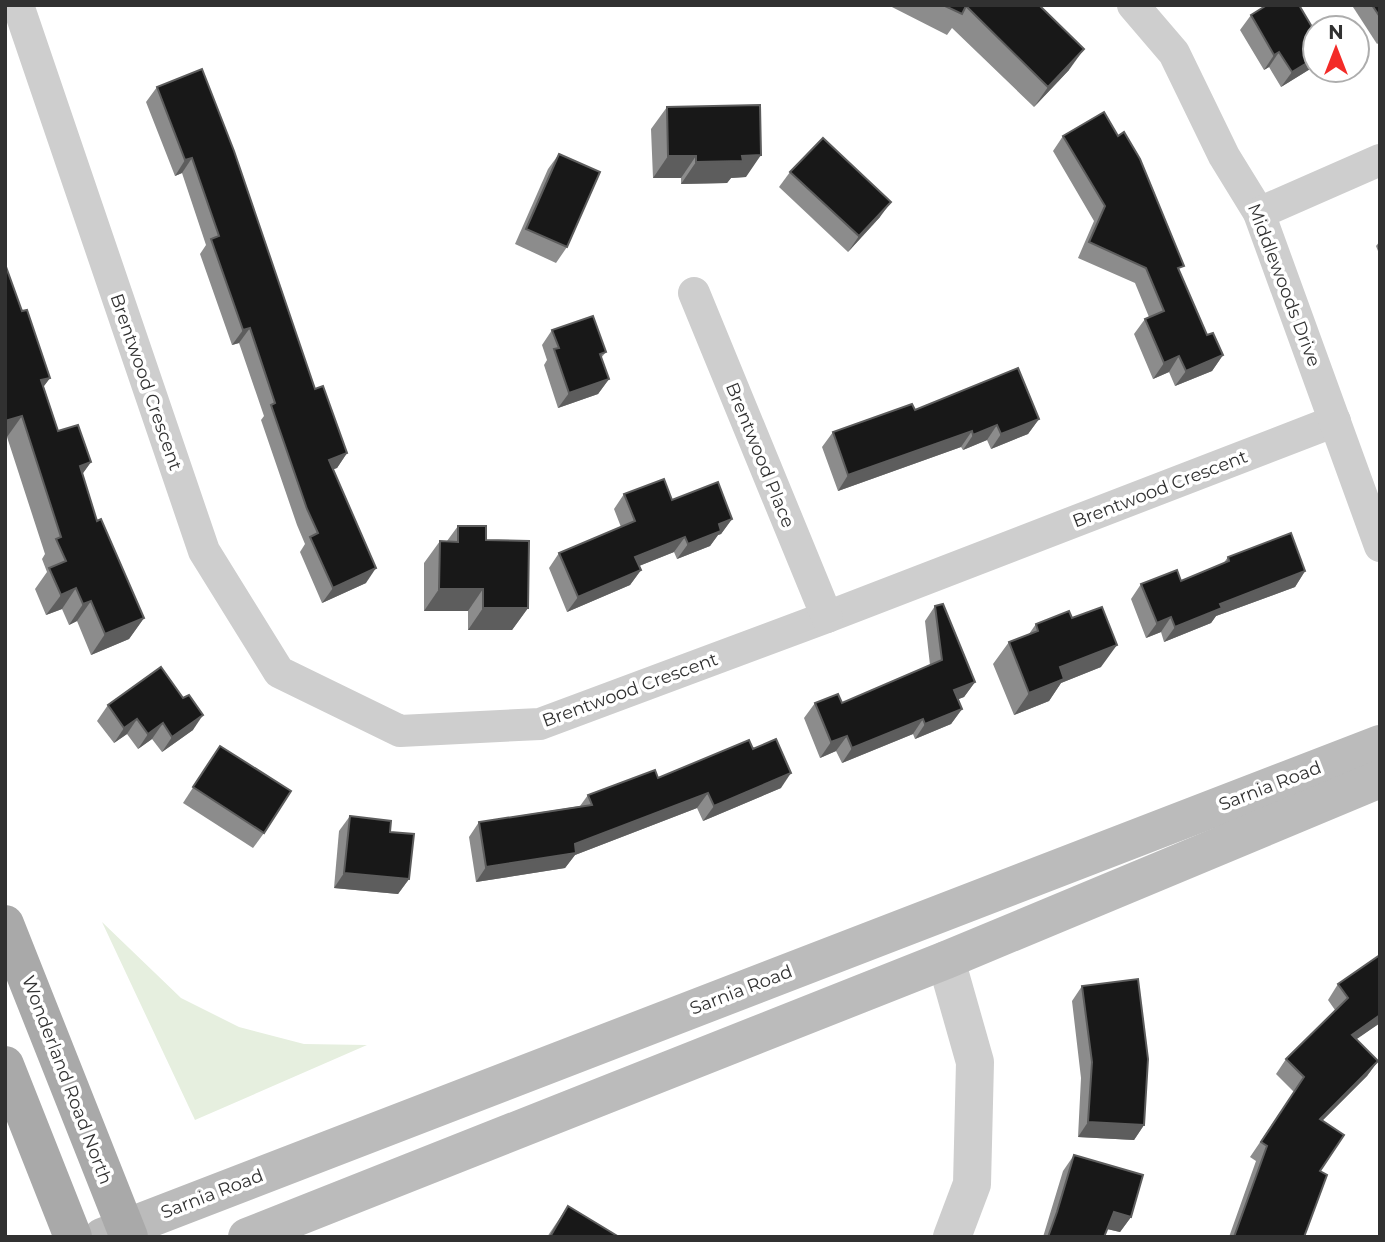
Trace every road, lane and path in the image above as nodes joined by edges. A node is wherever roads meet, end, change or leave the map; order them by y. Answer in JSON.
{"nodes":[{"id":1,"x":18,"y":5,"type":"edge"},
{"id":2,"x":1133,"y":5,"type":"edge"},
{"id":3,"x":1380,"y":160,"type":"edge"},
{"id":4,"x":1259,"y":213,"type":"junction"},
{"id":5,"x":694,"y":293,"type":"dead end"},
{"id":6,"x":1335,"y":421,"type":"junction"},
{"id":7,"x":1380,"y":546,"type":"edge"},
{"id":8,"x":827,"y":617,"type":"junction"},
{"id":9,"x":1380,"y":744,"type":"edge"},
{"id":10,"x":1380,"y":779,"type":"edge"},
{"id":11,"x":5,"y":923,"type":"edge"},
{"id":12,"x":946,"y":960,"type":"junction"},
{"id":13,"x":5,"y":1065,"type":"edge"},
{"id":14,"x":119,"y":1234,"type":"edge"},
{"id":15,"x":73,"y":1237,"type":"edge"},
{"id":16,"x":247,"y":1237,"type":"edge"},
{"id":17,"x":952,"y":1237,"type":"edge"}],
"edges":[{"from":1,"to":8,"type":"street","name":"Brentwood Crescent"},
{"from":2,"to":4,"type":"street","name":"Middlewoods Drive"},
{"from":3,"to":4,"type":"street"},
{"from":4,"to":6,"type":"street","name":"Middlewoods Drive"},
{"from":5,"to":8,"type":"street","name":"Brentwood Place"},
{"from":6,"to":7,"type":"street","name":"Middlewoods Drive"},
{"from":6,"to":8,"type":"street","name":"Brentwood Crescent"},
{"from":9,"to":14,"type":"main road","name":"Sarnia Road"},
{"from":10,"to":12,"type":"main road","name":"Sarnia Road"},
{"from":11,"to":14,"type":"main road","name":"Wonderland Road North"},
{"from":12,"to":16,"type":"main road","name":"Sarnia Road"},
{"from":12,"to":17,"type":"street"},
{"from":13,"to":15,"type":"main road"}]}
